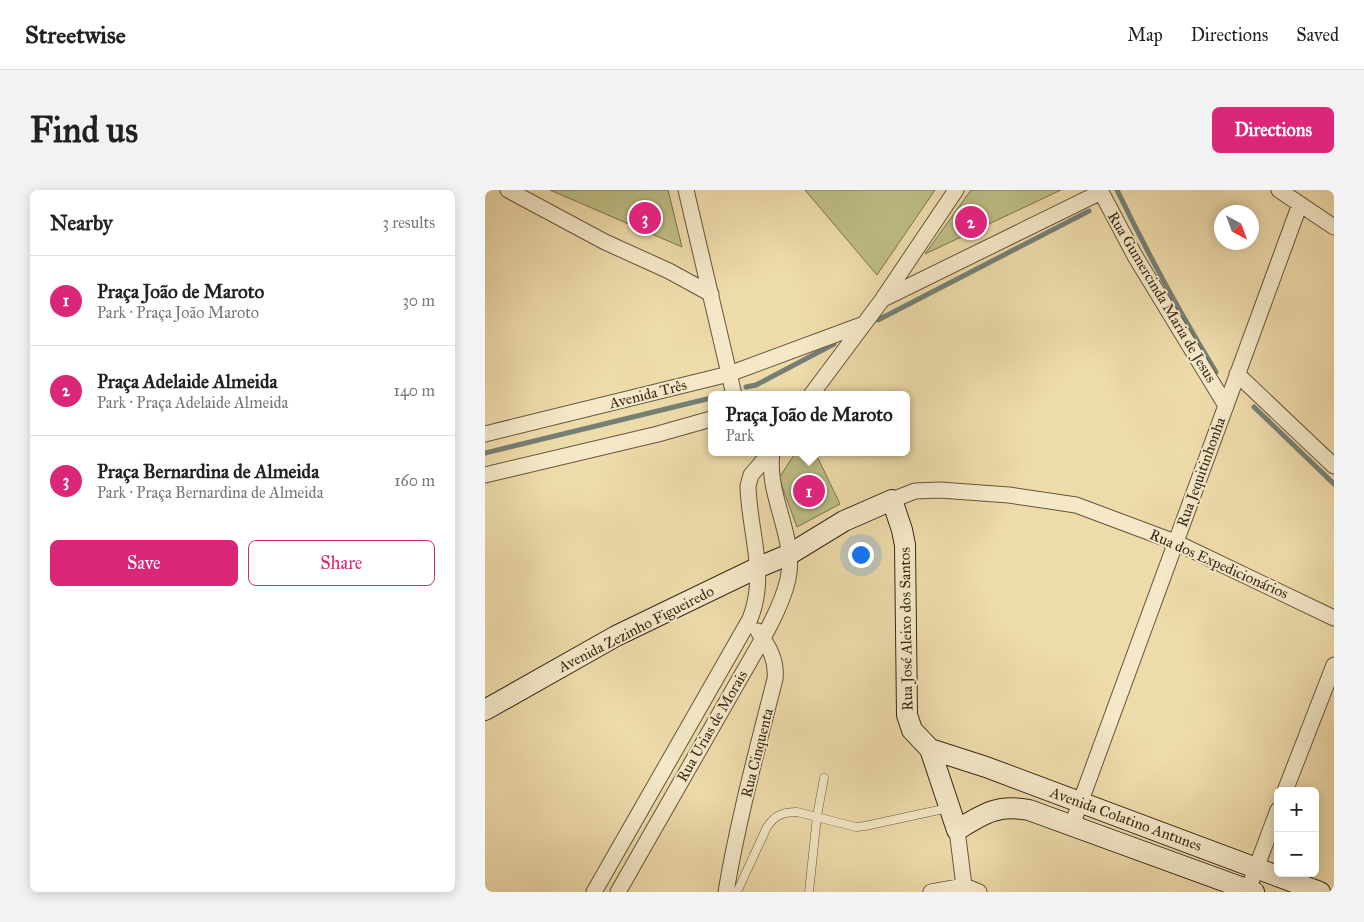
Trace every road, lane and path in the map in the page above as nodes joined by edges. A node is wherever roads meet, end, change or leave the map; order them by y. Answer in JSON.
{"nodes":[{"id":1,"x":508,"y":190,"type":"edge"},
{"id":2,"x":686,"y":190,"type":"edge"},
{"id":3,"x":956,"y":190,"type":"edge"},
{"id":4,"x":1279,"y":190,"type":"edge"},
{"id":5,"x":1101,"y":191,"type":"edge"},
{"id":6,"x":1300,"y":204,"type":"junction"},
{"id":7,"x":1334,"y":227,"type":"edge"},
{"id":8,"x":711,"y":294,"type":"junction"},
{"id":9,"x":882,"y":300,"type":"junction"},
{"id":10,"x":864,"y":324,"type":"junction"},
{"id":11,"x":729,"y":374,"type":"junction"},
{"id":12,"x":1237,"y":374,"type":"junction"},
{"id":13,"x":733,"y":391,"type":"edge"},
{"id":14,"x":814,"y":391,"type":"edge"},
{"id":15,"x":1225,"y":404,"type":"junction"},
{"id":16,"x":708,"y":420,"type":"edge"},
{"id":17,"x":485,"y":434,"type":"edge"},
{"id":18,"x":771,"y":456,"type":"edge"},
{"id":19,"x":757,"y":458,"type":"edge"},
{"id":20,"x":1334,"y":466,"type":"edge"},
{"id":21,"x":485,"y":475,"type":"edge"},
{"id":22,"x":772,"y":480,"type":"junction"},
{"id":23,"x":891,"y":500,"type":"junction"},
{"id":24,"x":1175,"y":542,"type":"junction"},
{"id":25,"x":790,"y":554,"type":"junction"},
{"id":26,"x":759,"y":567,"type":"junction"},
{"id":27,"x":1334,"y":618,"type":"edge"},
{"id":28,"x":750,"y":620,"type":"junction"},
{"id":29,"x":763,"y":638,"type":"junction"},
{"id":30,"x":1334,"y":665,"type":"edge"},
{"id":31,"x":485,"y":710,"type":"edge"},
{"id":32,"x":930,"y":748,"type":"junction"},
{"id":33,"x":824,"y":778,"type":"dead end"},
{"id":34,"x":1287,"y":787,"type":"edge"},
{"id":35,"x":1079,"y":802,"type":"junction"},
{"id":36,"x":950,"y":808,"type":"junction"},
{"id":37,"x":817,"y":816,"type":"junction"},
{"id":38,"x":1274,"y":820,"type":"edge"},
{"id":39,"x":1072,"y":825,"type":"junction"},
{"id":40,"x":957,"y":830,"type":"junction"},
{"id":41,"x":1256,"y":867,"type":"junction"},
{"id":42,"x":964,"y":886,"type":"junction"},
{"id":43,"x":1251,"y":891,"type":"edge"},
{"id":44,"x":594,"y":892,"type":"edge"},
{"id":45,"x":618,"y":892,"type":"edge"},
{"id":46,"x":726,"y":892,"type":"edge"},
{"id":47,"x":737,"y":892,"type":"edge"},
{"id":48,"x":809,"y":892,"type":"edge"},
{"id":49,"x":931,"y":892,"type":"edge"},
{"id":50,"x":979,"y":892,"type":"edge"},
{"id":51,"x":1320,"y":892,"type":"edge"}],
"edges":[{"from":1,"to":8,"type":"street"},
{"from":2,"to":8,"type":"street"},
{"from":3,"to":9,"type":"street"},
{"from":4,"to":6,"type":"street"},
{"from":5,"to":9,"type":"street"},
{"from":5,"to":15,"type":"street","name":"Rua Gumercinda Maria de Jesus"},
{"from":6,"to":7,"type":"street"},
{"from":6,"to":12,"type":"street","name":"Rua Jequitinhonha"},
{"from":8,"to":11,"type":"street"},
{"from":9,"to":10,"type":"street"},
{"from":10,"to":11,"type":"street","name":"Avenida Três"},
{"from":10,"to":14,"type":"street"},
{"from":11,"to":13,"type":"street"},
{"from":11,"to":17,"type":"street","name":"Avenida Três"},
{"from":12,"to":15,"type":"street","name":"Rua Jequitinhonha"},
{"from":12,"to":20,"type":"street"},
{"from":15,"to":24,"type":"street","name":"Rua Jequitinhonha"},
{"from":16,"to":21,"type":"street"},
{"from":18,"to":22,"type":"street"},
{"from":19,"to":22,"type":"street"},
{"from":19,"to":26,"type":"street","name":"Rua Urias de Morais"},
{"from":22,"to":25,"type":"street","name":"Rua Urias de Morais"},
{"from":23,"to":24,"type":"street","name":"Rua dos Expedicionários"},
{"from":23,"to":25,"type":"main road","name":"Rua dos Expedicionários"},
{"from":23,"to":32,"type":"main road","name":"Rua José Aleixo dos Santos"},
{"from":24,"to":27,"type":"street","name":"Rua dos Expedicionários"},
{"from":24,"to":35,"type":"street","name":"Rua Jequitinhonha"},
{"from":25,"to":26,"type":"main road","name":"Avenida Zezinho Figueiredo"},
{"from":25,"to":29,"type":"street","name":"Rua Urias de Morais"},
{"from":26,"to":28,"type":"street","name":"Rua Urias de Morais"},
{"from":26,"to":31,"type":"main road","name":"Avenida Zezinho Figueiredo"},
{"from":28,"to":29,"type":"street","name":"Rua Cinquenta"},
{"from":28,"to":44,"type":"street","name":"Rua Urias de Morais"},
{"from":29,"to":45,"type":"street","name":"Rua Urias de Morais"},
{"from":29,"to":46,"type":"street","name":"Rua Cinquenta"},
{"from":30,"to":34,"type":"street"},
{"from":32,"to":35,"type":"main road","name":"Avenida Colatino Antunes"},
{"from":32,"to":36,"type":"main road","name":"Rua José Aleixo dos Santos"},
{"from":33,"to":37,"type":"lane"},
{"from":35,"to":39,"type":"street","name":"Rua Jequitinhonha"},
{"from":35,"to":41,"type":"main road","name":"Avenida Colatino Antunes"},
{"from":36,"to":37,"type":"lane"},
{"from":36,"to":40,"type":"main road","name":"Rua José Aleixo dos Santos"},
{"from":37,"to":47,"type":"lane"},
{"from":37,"to":48,"type":"lane"},
{"from":38,"to":41,"type":"street"},
{"from":39,"to":40,"type":"main road","name":"Avenida Colatino Antunes"},
{"from":39,"to":43,"type":"main road","name":"Avenida Colatino Antunes"},
{"from":40,"to":42,"type":"street","name":"Rua José Aleixo dos Santos"},
{"from":41,"to":43,"type":"street"},
{"from":41,"to":51,"type":"main road","name":"Avenida Colatino Antunes"},
{"from":42,"to":49,"type":"street"},
{"from":42,"to":50,"type":"street"}]}
